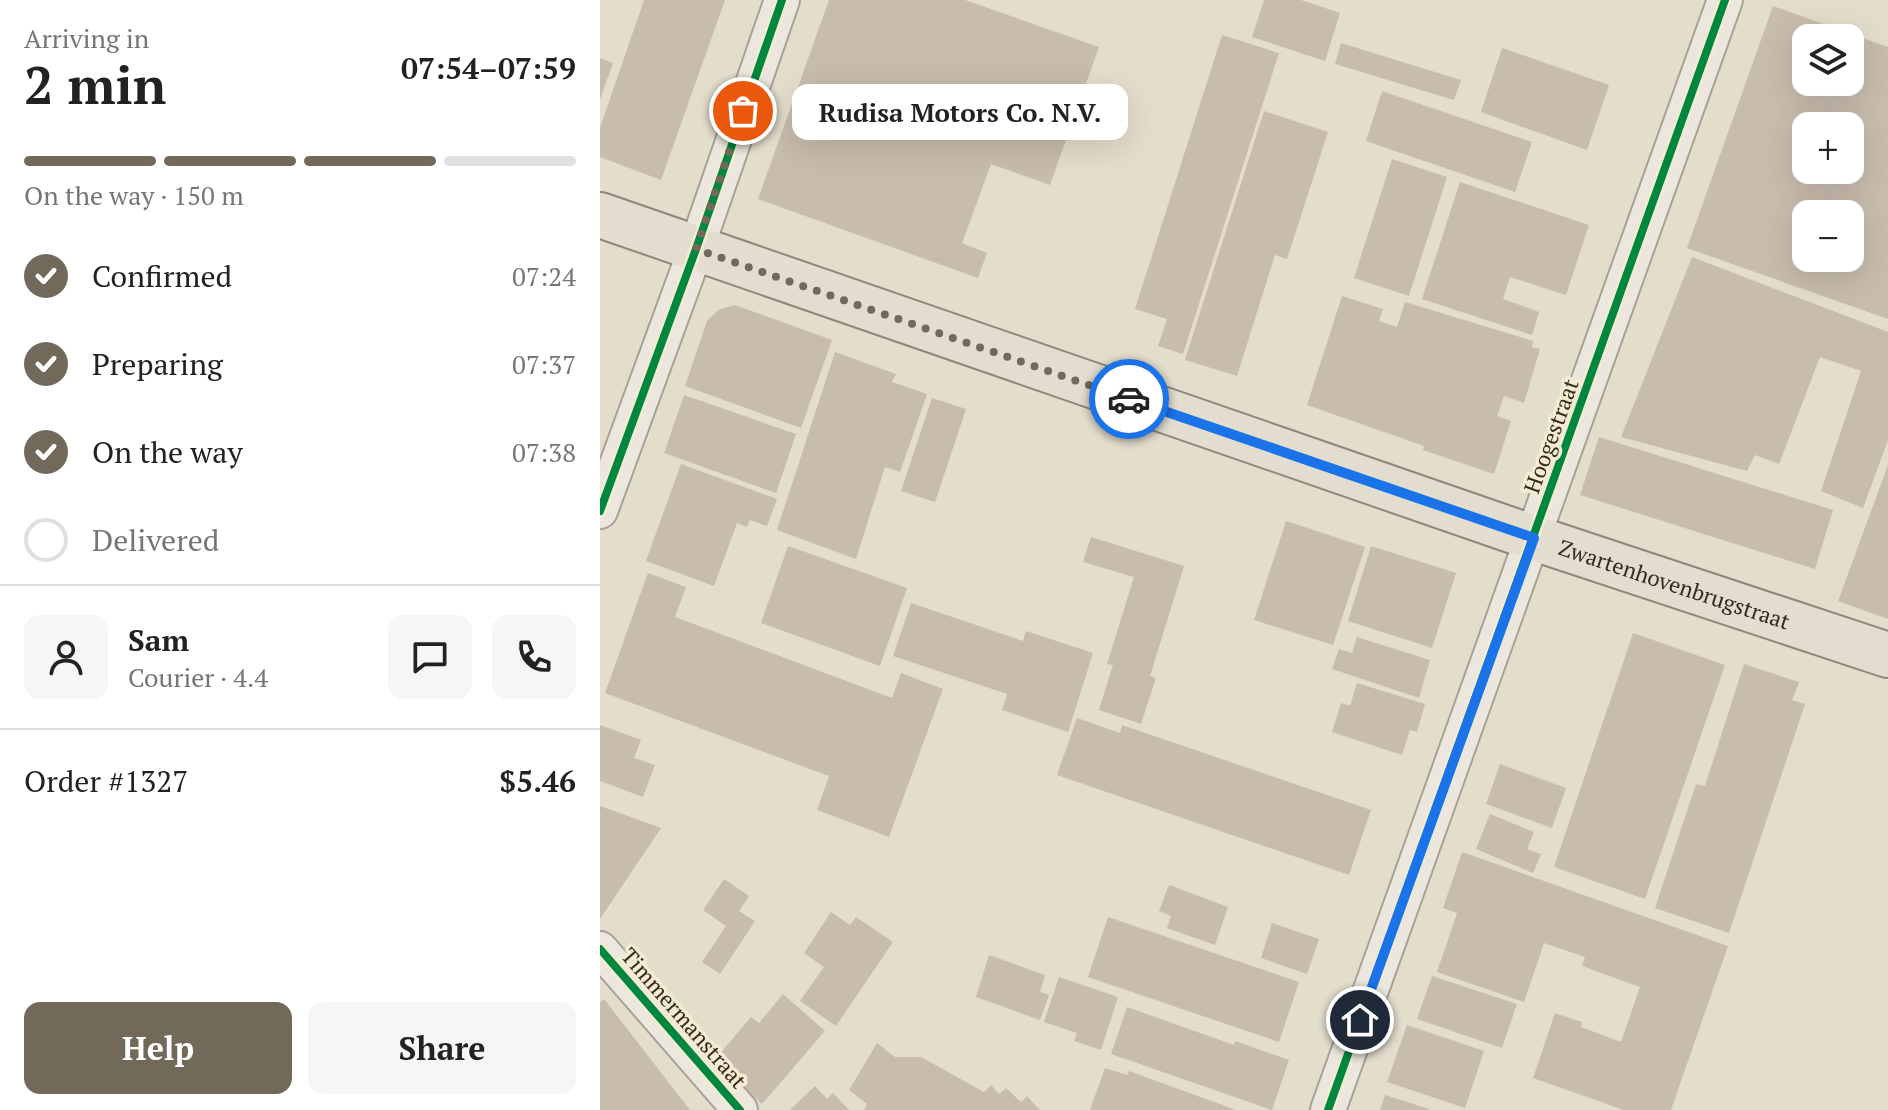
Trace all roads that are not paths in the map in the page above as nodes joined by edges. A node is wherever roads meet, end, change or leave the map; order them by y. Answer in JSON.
{"nodes":[{"id":1,"x":782,"y":0,"type":"edge"},
{"id":2,"x":1725,"y":0,"type":"edge"},
{"id":3,"x":600,"y":215,"type":"edge"},
{"id":4,"x":696,"y":249,"type":"junction"},
{"id":5,"x":600,"y":511,"type":"edge"},
{"id":6,"x":1534,"y":538,"type":"junction"},
{"id":7,"x":1888,"y":655,"type":"edge"},
{"id":8,"x":600,"y":949,"type":"edge"},
{"id":9,"x":740,"y":1110,"type":"edge"},
{"id":10,"x":1328,"y":1110,"type":"edge"}],
"edges":[{"from":1,"to":4,"type":"street"},
{"from":2,"to":6,"type":"street","name":"Hoogestraat"},
{"from":3,"to":4,"type":"main road","name":"Zwartenhovenbrugstraat"},
{"from":4,"to":5,"type":"street"},
{"from":4,"to":6,"type":"main road","name":"Zwartenhovenbrugstraat"},
{"from":6,"to":7,"type":"main road","name":"Zwartenhovenbrugstraat"},
{"from":6,"to":10,"type":"street","name":"Hoogestraat"},
{"from":8,"to":9,"type":"street","name":"Timmermanstraat"}]}
